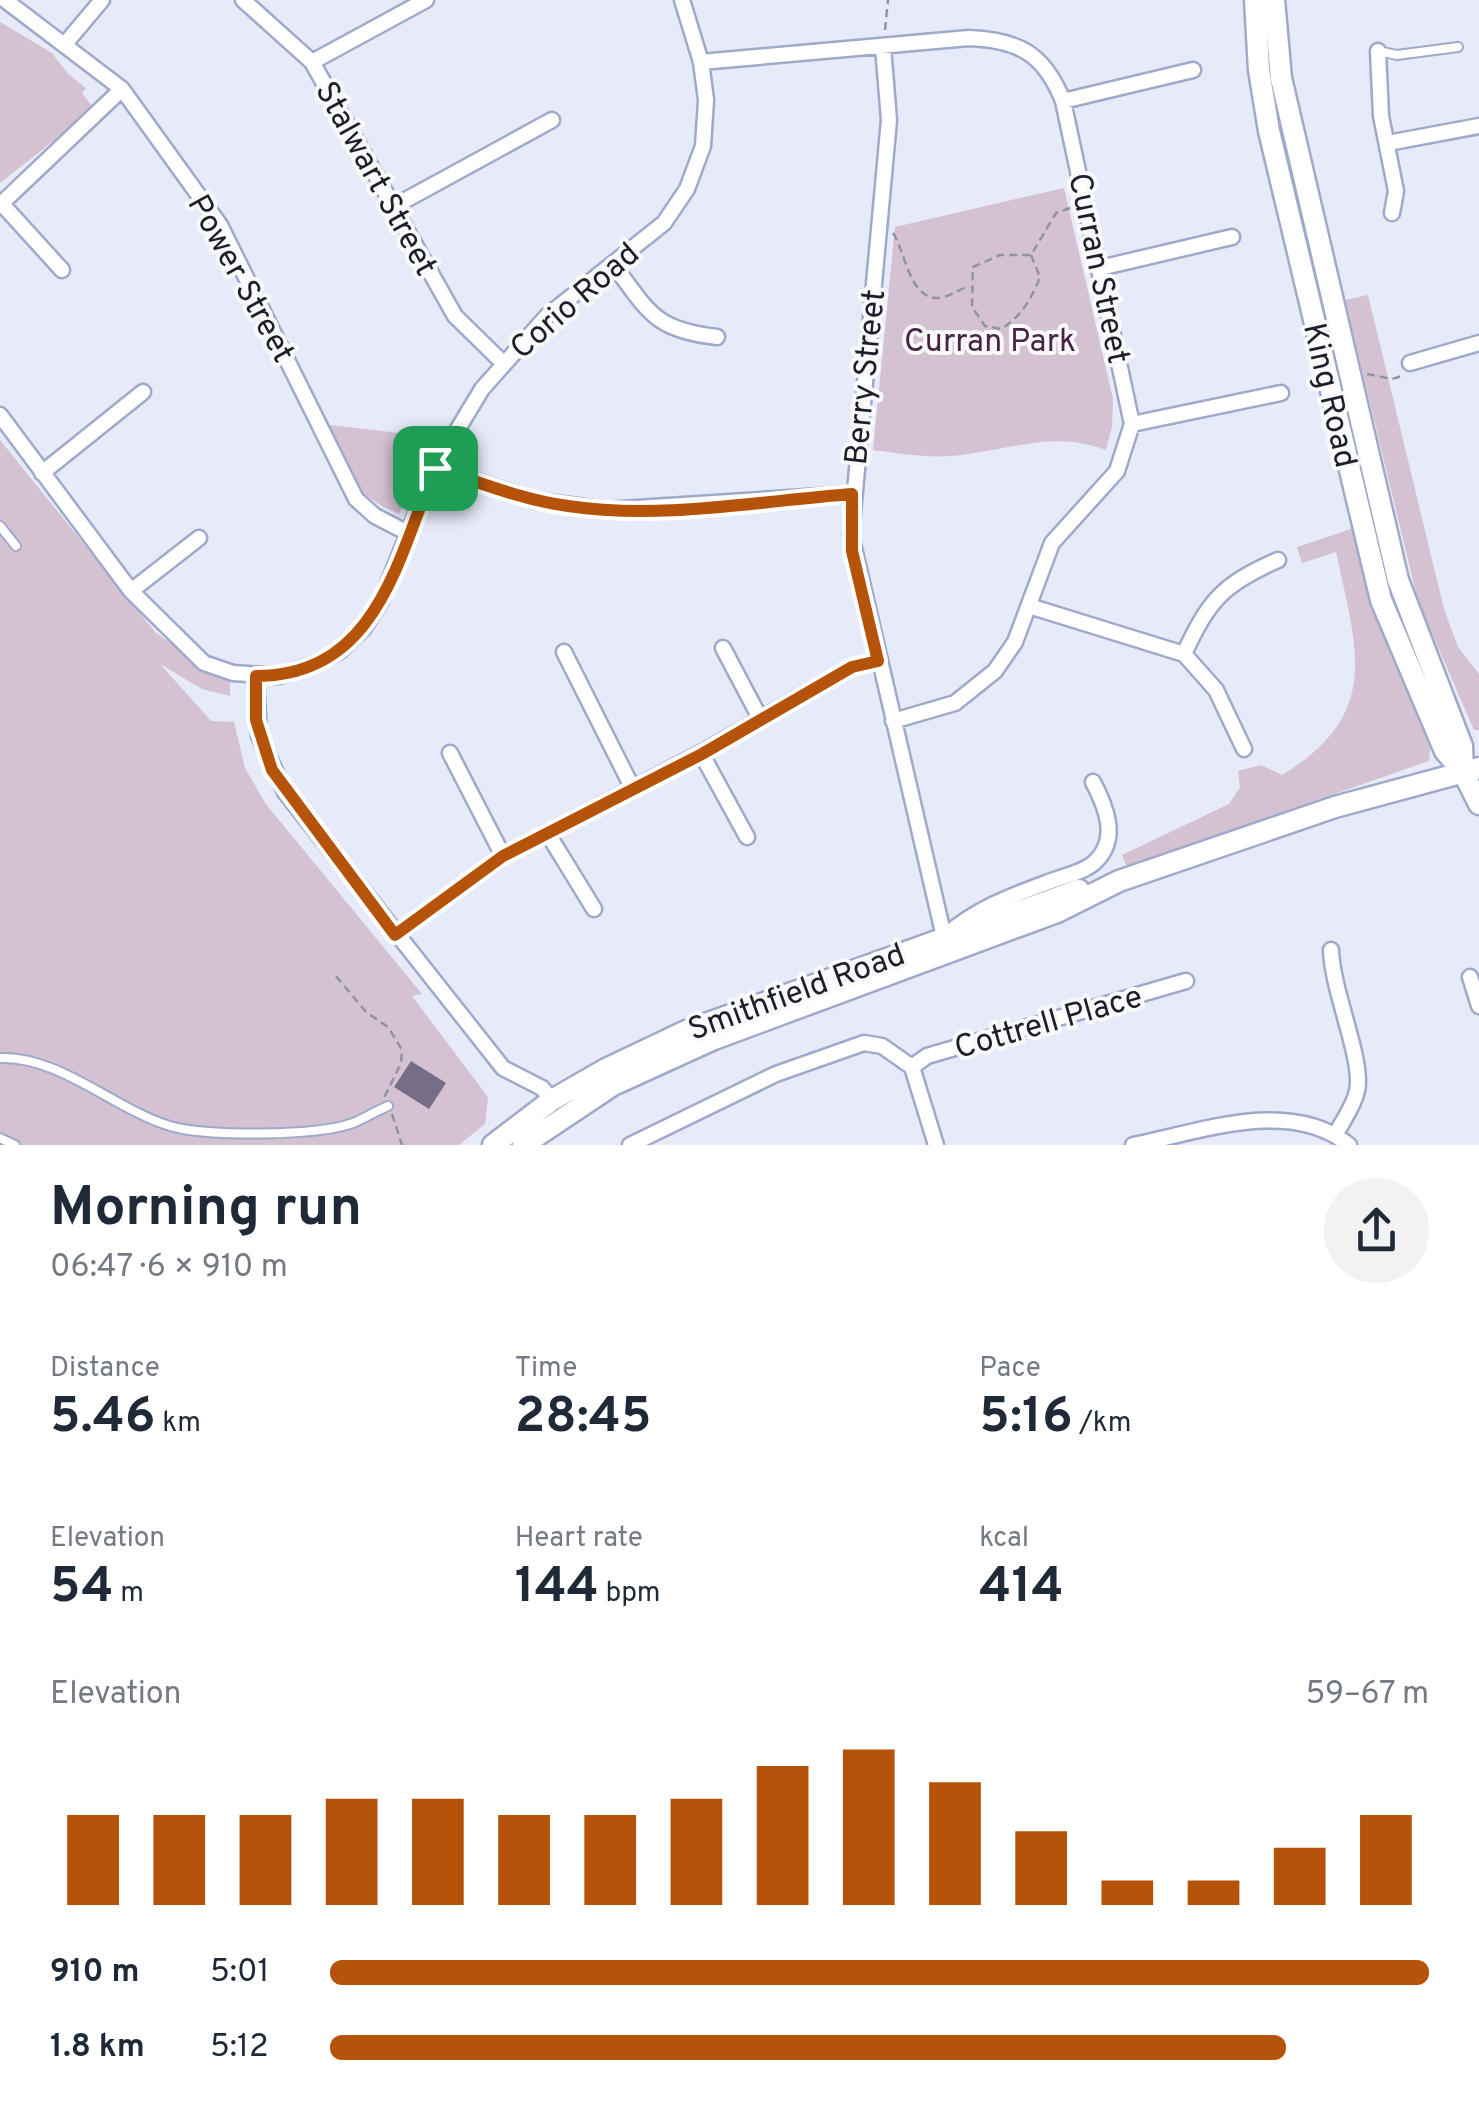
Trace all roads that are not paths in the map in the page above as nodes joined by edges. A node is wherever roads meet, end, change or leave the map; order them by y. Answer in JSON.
{"nodes":[{"id":1,"x":5,"y":0,"type":"edge"},
{"id":2,"x":102,"y":0,"type":"edge"},
{"id":3,"x":243,"y":0,"type":"edge"},
{"id":4,"x":426,"y":0,"type":"edge"},
{"id":5,"x":682,"y":0,"type":"edge"},
{"id":6,"x":1255,"y":0,"type":"edge"},
{"id":7,"x":1274,"y":0,"type":"edge"},
{"id":8,"x":65,"y":44,"type":"junction"},
{"id":9,"x":883,"y":46,"type":"junction"},
{"id":10,"x":1458,"y":47,"type":"dead end"},
{"id":11,"x":1378,"y":51,"type":"joint"},
{"id":12,"x":312,"y":62,"type":"junction"},
{"id":13,"x":701,"y":62,"type":"junction"},
{"id":14,"x":1193,"y":70,"type":"dead end"},
{"id":15,"x":122,"y":88,"type":"junction"},
{"id":16,"x":1063,"y":100,"type":"junction"},
{"id":17,"x":552,"y":120,"type":"dead end"},
{"id":18,"x":1479,"y":126,"type":"edge"},
{"id":19,"x":1388,"y":144,"type":"junction"},
{"id":20,"x":1,"y":204,"type":"edge"},
{"id":21,"x":392,"y":208,"type":"junction"},
{"id":22,"x":1392,"y":214,"type":"dead end"},
{"id":23,"x":1232,"y":237,"type":"dead end"},
{"id":24,"x":613,"y":264,"type":"junction"},
{"id":25,"x":1100,"y":268,"type":"junction"},
{"id":26,"x":62,"y":270,"type":"dead end"},
{"id":27,"x":717,"y":337,"type":"dead end"},
{"id":28,"x":1479,"y":343,"type":"edge"},
{"id":29,"x":502,"y":362,"type":"junction"},
{"id":30,"x":1410,"y":363,"type":"road end"},
{"id":31,"x":143,"y":392,"type":"dead end"},
{"id":32,"x":1281,"y":393,"type":"dead end"},
{"id":33,"x":0,"y":415,"type":"edge"},
{"id":34,"x":1132,"y":424,"type":"junction"},
{"id":35,"x":435,"y":468,"type":"junction"},
{"id":36,"x":42,"y":474,"type":"junction"},
{"id":37,"x":852,"y":494,"type":"junction"},
{"id":38,"x":0,"y":526,"type":"edge"},
{"id":39,"x":408,"y":532,"type":"junction"},
{"id":40,"x":199,"y":538,"type":"dead end"},
{"id":41,"x":16,"y":546,"type":"dead end"},
{"id":42,"x":1278,"y":560,"type":"dead end"},
{"id":43,"x":131,"y":591,"type":"junction"},
{"id":44,"x":1029,"y":606,"type":"junction"},
{"id":45,"x":723,"y":648,"type":"dead end"},
{"id":46,"x":564,"y":652,"type":"dead end"},
{"id":47,"x":1184,"y":654,"type":"junction"},
{"id":48,"x":878,"y":661,"type":"junction"},
{"id":49,"x":256,"y":676,"type":"junction"},
{"id":50,"x":761,"y":720,"type":"junction"},
{"id":51,"x":893,"y":721,"type":"junction"},
{"id":52,"x":1244,"y":749,"type":"dead end"},
{"id":53,"x":450,"y":754,"type":"dead end"},
{"id":54,"x":702,"y":754,"type":"junction"},
{"id":55,"x":1471,"y":770,"type":"edge"},
{"id":56,"x":1093,"y":782,"type":"dead end"},
{"id":57,"x":633,"y":788,"type":"junction"},
{"id":58,"x":1479,"y":804,"type":"edge"},
{"id":59,"x":548,"y":834,"type":"junction"},
{"id":60,"x":747,"y":837,"type":"dead end"},
{"id":61,"x":503,"y":856,"type":"junction"},
{"id":62,"x":1093,"y":875,"type":"junction"},
{"id":63,"x":1120,"y":881,"type":"junction"},
{"id":64,"x":1068,"y":908,"type":"junction"},
{"id":65,"x":594,"y":909,"type":"dead end"},
{"id":66,"x":395,"y":935,"type":"junction"},
{"id":67,"x":944,"y":937,"type":"junction"},
{"id":68,"x":1331,"y":950,"type":"dead end"},
{"id":69,"x":1470,"y":977,"type":"dead end"},
{"id":70,"x":1186,"y":981,"type":"dead end"},
{"id":71,"x":838,"y":995,"type":"junction"},
{"id":72,"x":1479,"y":1006,"type":"edge"},
{"id":73,"x":714,"y":1039,"type":"junction"},
{"id":74,"x":0,"y":1058,"type":"edge"},
{"id":75,"x":912,"y":1066,"type":"junction"},
{"id":76,"x":552,"y":1100,"type":"junction"},
{"id":77,"x":388,"y":1106,"type":"road end"},
{"id":78,"x":1336,"y":1134,"type":"junction"},
{"id":79,"x":0,"y":1138,"type":"edge"},
{"id":80,"x":1200,"y":1139,"type":"edge"},
{"id":81,"x":15,"y":1145,"type":"edge"},
{"id":82,"x":493,"y":1145,"type":"edge"},
{"id":83,"x":507,"y":1145,"type":"edge"},
{"id":84,"x":522,"y":1145,"type":"edge"},
{"id":85,"x":630,"y":1145,"type":"edge"},
{"id":86,"x":936,"y":1145,"type":"edge"},
{"id":87,"x":1133,"y":1145,"type":"edge"},
{"id":88,"x":1350,"y":1145,"type":"edge"}],
"edges":[{"from":1,"to":8,"type":"street","name":"Power Street"},
{"from":2,"to":8,"type":"street"},
{"from":3,"to":12,"type":"street","name":"Stalwart Street"},
{"from":4,"to":12,"type":"street"},
{"from":5,"to":13,"type":"street","name":"Corio Road"},
{"from":6,"to":55,"type":"main road","name":"King Road"},
{"from":7,"to":55,"type":"main road","name":"King Road"},
{"from":8,"to":15,"type":"street","name":"Power Street"},
{"from":9,"to":13,"type":"street","name":"Curran Street"},
{"from":9,"to":16,"type":"street","name":"Curran Street"},
{"from":9,"to":37,"type":"street","name":"Berry Street"},
{"from":10,"to":11,"type":"lane"},
{"from":11,"to":19,"type":"street"},
{"from":12,"to":21,"type":"street","name":"Stalwart Street"},
{"from":13,"to":24,"type":"street","name":"Corio Road"},
{"from":14,"to":16,"type":"street"},
{"from":15,"to":20,"type":"street"},
{"from":15,"to":39,"type":"street","name":"Power Street"},
{"from":16,"to":25,"type":"street","name":"Curran Street"},
{"from":17,"to":21,"type":"street"},
{"from":18,"to":19,"type":"street"},
{"from":19,"to":22,"type":"street"},
{"from":20,"to":26,"type":"street"},
{"from":21,"to":29,"type":"street","name":"Stalwart Street"},
{"from":23,"to":25,"type":"street"},
{"from":24,"to":27,"type":"street"},
{"from":24,"to":29,"type":"street","name":"Corio Road"},
{"from":25,"to":34,"type":"street","name":"Curran Street"},
{"from":28,"to":30,"type":"street"},
{"from":29,"to":35,"type":"street","name":"Corio Road"},
{"from":31,"to":36,"type":"street"},
{"from":32,"to":34,"type":"street"},
{"from":33,"to":36,"type":"street","name":"Corio Road"},
{"from":34,"to":44,"type":"street","name":"Curran Street"},
{"from":35,"to":37,"type":"street"},
{"from":35,"to":39,"type":"street","name":"Corio Road"},
{"from":36,"to":43,"type":"street","name":"Corio Road"},
{"from":37,"to":48,"type":"street","name":"Berry Street"},
{"from":38,"to":41,"type":"lane"},
{"from":39,"to":49,"type":"street","name":"Corio Road"},
{"from":40,"to":43,"type":"street"},
{"from":42,"to":47,"type":"street"},
{"from":43,"to":49,"type":"street","name":"Corio Road"},
{"from":44,"to":47,"type":"street"},
{"from":44,"to":51,"type":"street","name":"Curran Street"},
{"from":45,"to":50,"type":"street"},
{"from":46,"to":57,"type":"street"},
{"from":47,"to":52,"type":"street"},
{"from":48,"to":50,"type":"street"},
{"from":48,"to":51,"type":"street","name":"Berry Street"},
{"from":49,"to":66,"type":"street"},
{"from":50,"to":54,"type":"street"},
{"from":51,"to":67,"type":"street","name":"Berry Street"},
{"from":53,"to":61,"type":"street"},
{"from":54,"to":57,"type":"street"},
{"from":54,"to":60,"type":"street"},
{"from":55,"to":58,"type":"main road","name":"King Road"},
{"from":55,"to":63,"type":"main road","name":"Smithfield Road"},
{"from":56,"to":62,"type":"street"},
{"from":57,"to":59,"type":"street"},
{"from":59,"to":61,"type":"street"},
{"from":59,"to":65,"type":"street"},
{"from":61,"to":66,"type":"street"},
{"from":62,"to":63,"type":"main road","name":"Smithfield Road"},
{"from":62,"to":67,"type":"main road","name":"Smithfield Road"},
{"from":63,"to":64,"type":"main road","name":"Smithfield Road"},
{"from":64,"to":67,"type":"main road"},
{"from":64,"to":71,"type":"main road","name":"Smithfield Road"},
{"from":66,"to":76,"type":"street"},
{"from":67,"to":71,"type":"main road"},
{"from":67,"to":76,"type":"main road","name":"Smithfield Road"},
{"from":68,"to":78,"type":"street"},
{"from":69,"to":72,"type":"street"},
{"from":70,"to":75,"type":"street","name":"Cottrell Place"},
{"from":71,"to":73,"type":"main road","name":"Smithfield Road"},
{"from":73,"to":76,"type":"main road"},
{"from":73,"to":84,"type":"main road","name":"Smithfield Road"},
{"from":74,"to":77,"type":"lane"},
{"from":75,"to":85,"type":"street"},
{"from":75,"to":86,"type":"street"},
{"from":76,"to":82,"type":"main road","name":"Smithfield Road"},
{"from":76,"to":83,"type":"main road"},
{"from":78,"to":80,"type":"street"},
{"from":78,"to":88,"type":"street"},
{"from":79,"to":81,"type":"lane"},
{"from":80,"to":87,"type":"street"}]}
